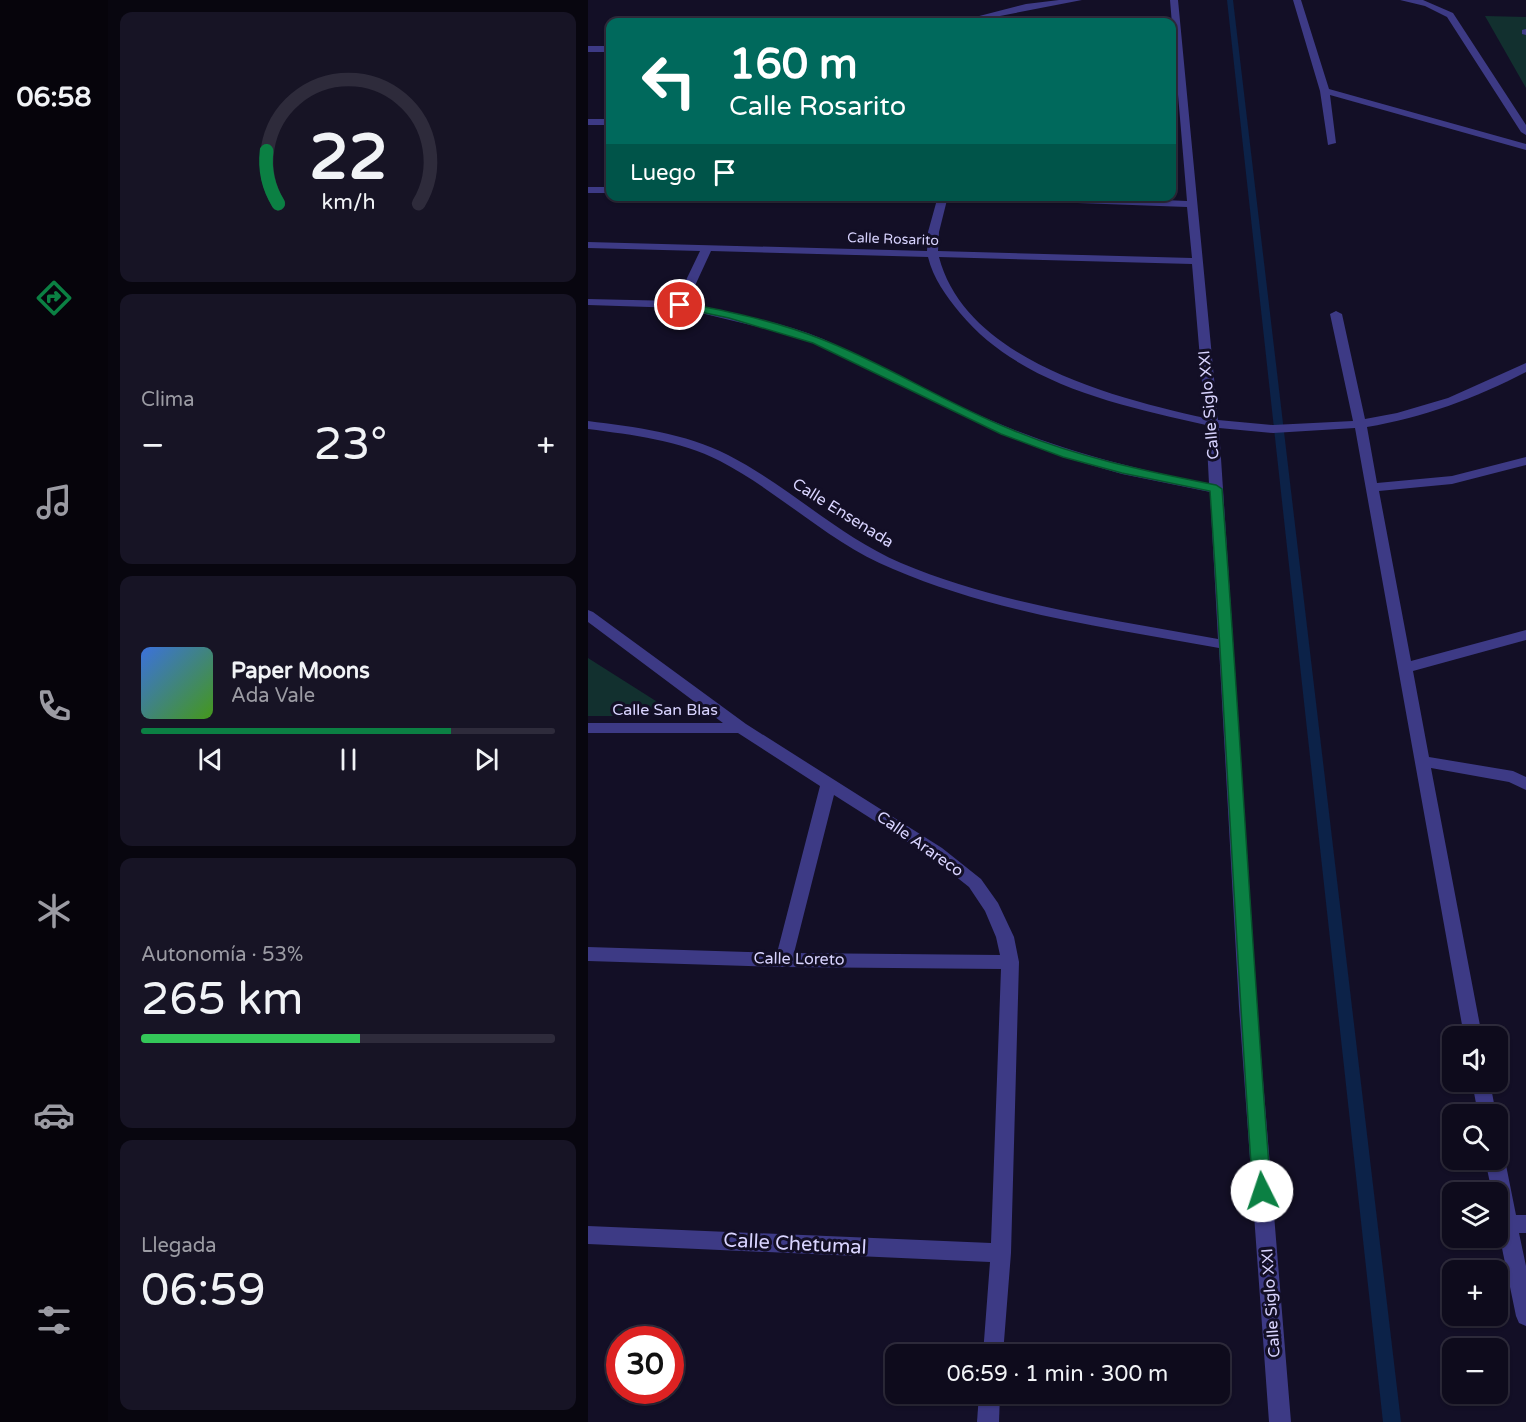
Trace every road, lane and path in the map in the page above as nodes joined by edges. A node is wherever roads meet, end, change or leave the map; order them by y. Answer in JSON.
{"nodes":[{"id":1,"x":1078,"y":0,"type":"edge"},
{"id":2,"x":1174,"y":0,"type":"edge"},
{"id":3,"x":1297,"y":0,"type":"edge"},
{"id":4,"x":1404,"y":0,"type":"edge"},
{"id":5,"x":1415,"y":0,"type":"edge"},
{"id":6,"x":978,"y":18,"type":"edge"},
{"id":7,"x":1176,"y":18,"type":"edge"},
{"id":8,"x":1176,"y":19,"type":"edge"},
{"id":9,"x":588,"y":49,"type":"edge"},
{"id":10,"x":606,"y":49,"type":"edge"},
{"id":11,"x":1325,"y":91,"type":"junction"},
{"id":12,"x":1184,"y":93,"type":"junction"},
{"id":13,"x":1176,"y":94,"type":"edge"},
{"id":14,"x":588,"y":122,"type":"edge"},
{"id":15,"x":606,"y":122,"type":"edge"},
{"id":16,"x":1526,"y":132,"type":"edge"},
{"id":17,"x":1331,"y":143,"type":"dead end"},
{"id":18,"x":1526,"y":147,"type":"edge"},
{"id":19,"x":588,"y":190,"type":"edge"},
{"id":20,"x":606,"y":190,"type":"edge"},
{"id":21,"x":941,"y":201,"type":"edge"},
{"id":22,"x":1108,"y":201,"type":"edge"},
{"id":23,"x":1192,"y":204,"type":"junction"},
{"id":24,"x":588,"y":245,"type":"edge"},
{"id":25,"x":707,"y":248,"type":"junction"},
{"id":26,"x":933,"y":256,"type":"junction"},
{"id":27,"x":1196,"y":261,"type":"junction"},
{"id":28,"x":588,"y":302,"type":"edge"},
{"id":29,"x":680,"y":305,"type":"junction"},
{"id":30,"x":1336,"y":314,"type":"dead end"},
{"id":31,"x":1526,"y":367,"type":"edge"},
{"id":32,"x":1212,"y":423,"type":"junction"},
{"id":33,"x":1360,"y":424,"type":"junction"},
{"id":34,"x":588,"y":425,"type":"edge"},
{"id":35,"x":1526,"y":461,"type":"edge"},
{"id":36,"x":1371,"y":488,"type":"junction"},
{"id":37,"x":1216,"y":489,"type":"junction"},
{"id":38,"x":588,"y":615,"type":"edge"},
{"id":39,"x":1526,"y":635,"type":"edge"},
{"id":40,"x":1227,"y":645,"type":"junction"},
{"id":41,"x":1405,"y":668,"type":"junction"},
{"id":42,"x":588,"y":728,"type":"edge"},
{"id":43,"x":741,"y":728,"type":"junction"},
{"id":44,"x":1423,"y":761,"type":"junction"},
{"id":45,"x":829,"y":783,"type":"junction"},
{"id":46,"x":1526,"y":784,"type":"edge"},
{"id":47,"x":588,"y":954,"type":"edge"},
{"id":48,"x":784,"y":960,"type":"junction"},
{"id":49,"x":1010,"y":962,"type":"junction"},
{"id":50,"x":1471,"y":1026,"type":"edge"},
{"id":51,"x":1499,"y":1170,"type":"edge"},
{"id":52,"x":1517,"y":1224,"type":"edge"},
{"id":53,"x":588,"y":1235,"type":"edge"},
{"id":54,"x":1001,"y":1253,"type":"junction"},
{"id":55,"x":1526,"y":1316,"type":"edge"},
{"id":56,"x":994,"y":1344,"type":"edge"},
{"id":57,"x":989,"y":1404,"type":"edge"},
{"id":58,"x":988,"y":1422,"type":"edge"},
{"id":59,"x":1280,"y":1422,"type":"edge"}],
"edges":[{"from":1,"to":6,"type":"street"},
{"from":2,"to":7,"type":"street","name":"Calle Siglo XXI"},
{"from":3,"to":11,"type":"street"},
{"from":4,"to":5,"type":"street"},
{"from":5,"to":16,"type":"street"},
{"from":8,"to":12,"type":"street","name":"Calle Siglo XXI"},
{"from":9,"to":10,"type":"street"},
{"from":11,"to":17,"type":"street"},
{"from":11,"to":18,"type":"street"},
{"from":12,"to":13,"type":"street"},
{"from":12,"to":23,"type":"street","name":"Calle Siglo XXI"},
{"from":14,"to":15,"type":"street"},
{"from":19,"to":20,"type":"street"},
{"from":21,"to":26,"type":"street"},
{"from":22,"to":23,"type":"street"},
{"from":23,"to":27,"type":"street","name":"Calle Siglo XXI"},
{"from":24,"to":25,"type":"street","name":"Calle Rosarito"},
{"from":25,"to":26,"type":"street","name":"Calle Rosarito"},
{"from":25,"to":29,"type":"street"},
{"from":26,"to":27,"type":"street","name":"Calle Rosarito"},
{"from":26,"to":32,"type":"street"},
{"from":27,"to":32,"type":"street","name":"Calle Siglo XXI"},
{"from":28,"to":29,"type":"street"},
{"from":29,"to":37,"type":"street"},
{"from":30,"to":33,"type":"street"},
{"from":31,"to":33,"type":"street"},
{"from":32,"to":33,"type":"street"},
{"from":32,"to":37,"type":"street","name":"Calle Siglo XXI"},
{"from":33,"to":36,"type":"street"},
{"from":34,"to":40,"type":"street","name":"Calle Ensenada"},
{"from":35,"to":36,"type":"street"},
{"from":36,"to":41,"type":"street"},
{"from":37,"to":40,"type":"street","name":"Calle Siglo XXI"},
{"from":38,"to":43,"type":"street","name":"Calle Arareco"},
{"from":39,"to":41,"type":"street"},
{"from":40,"to":59,"type":"street","name":"Calle Siglo XXI"},
{"from":41,"to":44,"type":"street"},
{"from":42,"to":43,"type":"street","name":"Calle San Blas"},
{"from":43,"to":45,"type":"street","name":"Calle Arareco"},
{"from":44,"to":46,"type":"street"},
{"from":44,"to":50,"type":"street"},
{"from":45,"to":48,"type":"street"},
{"from":45,"to":49,"type":"street","name":"Calle Arareco"},
{"from":47,"to":48,"type":"street","name":"Calle Loreto"},
{"from":48,"to":49,"type":"street","name":"Calle Loreto"},
{"from":49,"to":54,"type":"street","name":"Calle Arareco"},
{"from":51,"to":52,"type":"street"},
{"from":52,"to":55,"type":"street"},
{"from":53,"to":54,"type":"street","name":"Calle Chetumal"},
{"from":54,"to":56,"type":"street","name":"Calle Arareco"},
{"from":57,"to":58,"type":"street"}]}
